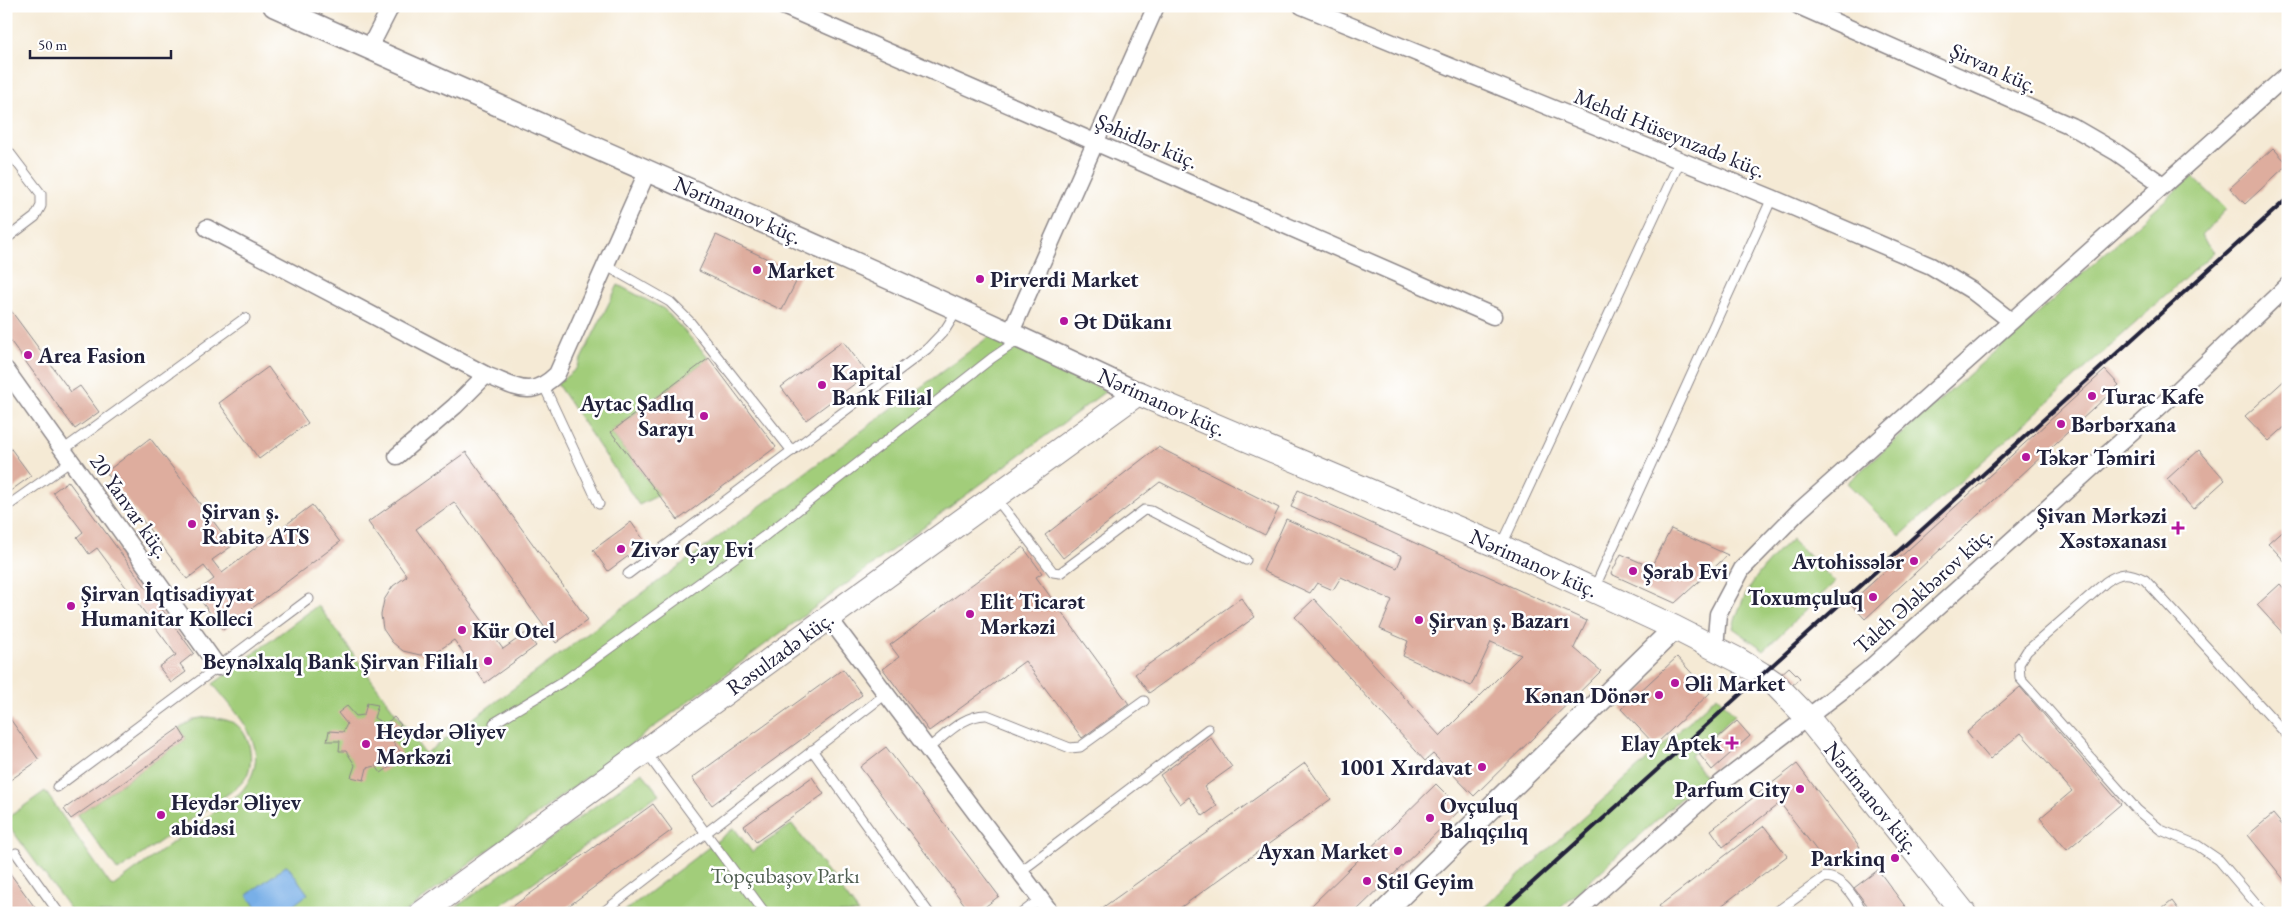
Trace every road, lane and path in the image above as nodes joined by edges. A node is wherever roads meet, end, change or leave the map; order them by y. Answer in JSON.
{"nodes":[{"id":1,"x":274,"y":6,"type":"edge"},
{"id":2,"x":391,"y":6,"type":"edge"},
{"id":3,"x":783,"y":6,"type":"edge"},
{"id":4,"x":1156,"y":6,"type":"edge"},
{"id":5,"x":1302,"y":6,"type":"edge"},
{"id":6,"x":1799,"y":6,"type":"edge"},
{"id":7,"x":369,"y":49,"type":"junction"},
{"id":8,"x":2288,"y":74,"type":"edge"},
{"id":9,"x":1095,"y":144,"type":"junction"},
{"id":10,"x":6,"y":148,"type":"edge"},
{"id":11,"x":1680,"y":161,"type":"junction"},
{"id":12,"x":648,"y":170,"type":"junction"},
{"id":13,"x":2163,"y":186,"type":"junction"},
{"id":14,"x":1772,"y":198,"type":"junction"},
{"id":15,"x":207,"y":228,"type":"dead end"},
{"id":16,"x":6,"y":239,"type":"edge"},
{"id":17,"x":605,"y":266,"type":"junction"},
{"id":18,"x":2288,"y":285,"type":"edge"},
{"id":19,"x":958,"y":309,"type":"junction"},
{"id":20,"x":1494,"y":316,"type":"dead end"},
{"id":21,"x":246,"y":318,"type":"dead end"},
{"id":22,"x":2011,"y":321,"type":"junction"},
{"id":23,"x":1017,"y":335,"type":"junction"},
{"id":24,"x":6,"y":370,"type":"edge"},
{"id":25,"x":486,"y":374,"type":"junction"},
{"id":26,"x":544,"y":386,"type":"junction"},
{"id":27,"x":1138,"y":393,"type":"junction"},
{"id":28,"x":792,"y":451,"type":"junction"},
{"id":29,"x":67,"y":455,"type":"junction"},
{"id":30,"x":398,"y":456,"type":"dead end"},
{"id":31,"x":995,"y":497,"type":"junction"},
{"id":32,"x":599,"y":504,"type":"dead end"},
{"id":33,"x":6,"y":507,"type":"edge"},
{"id":34,"x":1501,"y":547,"type":"junction"},
{"id":35,"x":1246,"y":560,"type":"dead end"},
{"id":36,"x":628,"y":574,"type":"dead end"},
{"id":37,"x":1594,"y":590,"type":"junction"},
{"id":38,"x":310,"y":599,"type":"dead end"},
{"id":39,"x":829,"y":618,"type":"junction"},
{"id":40,"x":1674,"y":628,"type":"junction"},
{"id":41,"x":1715,"y":648,"type":"junction"},
{"id":42,"x":218,"y":667,"type":"junction"},
{"id":43,"x":886,"y":694,"type":"junction"},
{"id":44,"x":1144,"y":701,"type":"dead end"},
{"id":45,"x":1808,"y":718,"type":"junction"},
{"id":46,"x":494,"y":723,"type":"dead end"},
{"id":47,"x":1208,"y":728,"type":"dead end"},
{"id":48,"x":2288,"y":736,"type":"edge"},
{"id":49,"x":928,"y":749,"type":"junction"},
{"id":50,"x":812,"y":750,"type":"junction"},
{"id":51,"x":645,"y":751,"type":"junction"},
{"id":52,"x":57,"y":787,"type":"dead end"},
{"id":53,"x":704,"y":833,"type":"junction"},
{"id":54,"x":16,"y":853,"type":"dead end"},
{"id":55,"x":1020,"y":872,"type":"junction"},
{"id":56,"x":1040,"y":899,"type":"junction"},
{"id":57,"x":60,"y":913,"type":"edge"},
{"id":58,"x":422,"y":913,"type":"edge"},
{"id":59,"x":602,"y":913,"type":"edge"},
{"id":60,"x":765,"y":913,"type":"edge"},
{"id":61,"x":929,"y":913,"type":"edge"},
{"id":62,"x":1022,"y":913,"type":"edge"},
{"id":63,"x":1051,"y":913,"type":"edge"},
{"id":64,"x":1383,"y":913,"type":"edge"},
{"id":65,"x":1574,"y":913,"type":"edge"},
{"id":66,"x":1775,"y":913,"type":"edge"},
{"id":67,"x":1864,"y":913,"type":"edge"},
{"id":68,"x":1964,"y":913,"type":"edge"},
{"id":69,"x":2264,"y":913,"type":"edge"}],
"edges":[{"from":1,"to":7,"type":"street","name":"Nərimanov küç."},
{"from":2,"to":7,"type":"street"},
{"from":3,"to":9,"type":"street","name":"Şəhidlər küç."},
{"from":4,"to":9,"type":"street"},
{"from":5,"to":11,"type":"street","name":"Mehdi Hüseynzadə küç."},
{"from":6,"to":13,"type":"street","name":"Şirvan küç."},
{"from":7,"to":12,"type":"street","name":"Nərimanov küç."},
{"from":8,"to":13,"type":"street"},
{"from":9,"to":20,"type":"street","name":"Şəhidlər küç."},
{"from":9,"to":23,"type":"street"},
{"from":10,"to":16,"type":"lane"},
{"from":11,"to":14,"type":"street","name":"Mehdi Hüseynzadə küç."},
{"from":11,"to":34,"type":"lane"},
{"from":12,"to":17,"type":"street"},
{"from":12,"to":19,"type":"street","name":"Nərimanov küç."},
{"from":13,"to":22,"type":"street"},
{"from":14,"to":22,"type":"street","name":"Mehdi Hüseynzadə küç."},
{"from":14,"to":37,"type":"lane"},
{"from":15,"to":25,"type":"street"},
{"from":17,"to":26,"type":"street"},
{"from":17,"to":28,"type":"lane"},
{"from":18,"to":45,"type":"street","name":"Taleh Ələkbərov küç."},
{"from":19,"to":23,"type":"street","name":"Nərimanov küç."},
{"from":19,"to":28,"type":"lane"},
{"from":21,"to":29,"type":"lane"},
{"from":22,"to":41,"type":"street"},
{"from":23,"to":27,"type":"street","name":"Nərimanov küç."},
{"from":23,"to":46,"type":"lane"},
{"from":24,"to":29,"type":"street","name":"20 Yanvar küç."},
{"from":25,"to":26,"type":"street"},
{"from":25,"to":30,"type":"street"},
{"from":26,"to":32,"type":"lane"},
{"from":27,"to":31,"type":"main road","name":"Rəsulzadə küç."},
{"from":27,"to":34,"type":"main road","name":"Nərimanov küç."},
{"from":28,"to":36,"type":"lane"},
{"from":29,"to":33,"type":"lane"},
{"from":29,"to":42,"type":"street","name":"20 Yanvar küç."},
{"from":31,"to":35,"type":"lane"},
{"from":31,"to":39,"type":"main road","name":"Rəsulzadə küç."},
{"from":34,"to":37,"type":"main road","name":"Nərimanov küç."},
{"from":37,"to":40,"type":"main road","name":"Nərimanov küç."},
{"from":38,"to":42,"type":"lane"},
{"from":39,"to":43,"type":"street"},
{"from":39,"to":51,"type":"main road","name":"Rəsulzadə küç."},
{"from":40,"to":41,"type":"main road","name":"Nərimanov küç."},
{"from":40,"to":64,"type":"street"},
{"from":41,"to":45,"type":"main road","name":"Nərimanov küç."},
{"from":42,"to":52,"type":"lane"},
{"from":43,"to":49,"type":"street"},
{"from":43,"to":50,"type":"lane"},
{"from":44,"to":49,"type":"lane"},
{"from":45,"to":65,"type":"street","name":"Taleh Ələkbərov küç."},
{"from":45,"to":68,"type":"main road","name":"Nərimanov küç."},
{"from":47,"to":55,"type":"lane"},
{"from":48,"to":69,"type":"lane"},
{"from":49,"to":55,"type":"street"},
{"from":50,"to":53,"type":"lane"},
{"from":50,"to":61,"type":"lane"},
{"from":51,"to":53,"type":"lane"},
{"from":51,"to":58,"type":"main road","name":"Rəsulzadə küç."},
{"from":53,"to":59,"type":"lane"},
{"from":53,"to":60,"type":"lane"},
{"from":54,"to":57,"type":"lane"},
{"from":55,"to":56,"type":"street"},
{"from":56,"to":62,"type":"lane"},
{"from":56,"to":63,"type":"street"},
{"from":66,"to":67,"type":"lane"}]}
